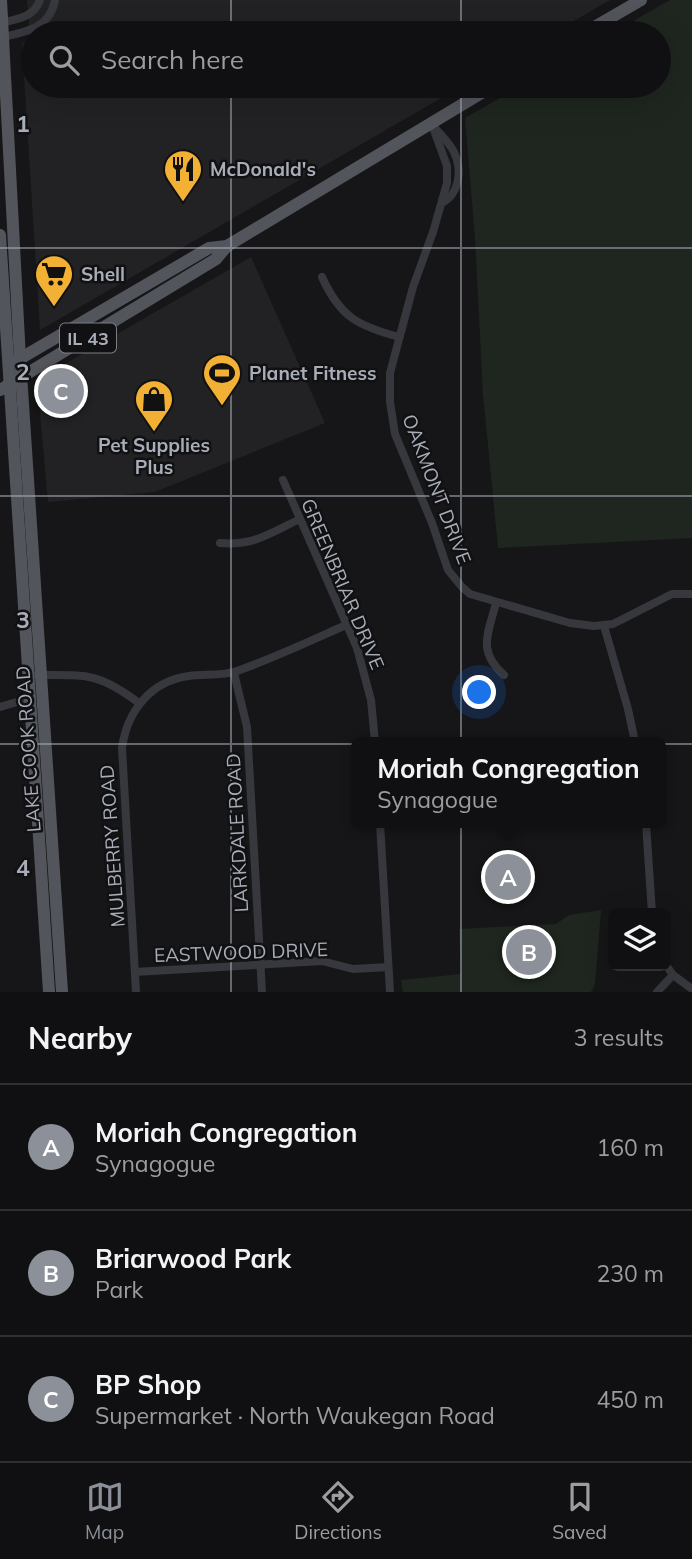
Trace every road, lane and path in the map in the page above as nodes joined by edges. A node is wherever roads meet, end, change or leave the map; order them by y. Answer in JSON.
{"nodes":[{"id":1,"x":1,"y":0,"type":"edge"},
{"id":2,"x":40,"y":0,"type":"edge"},
{"id":3,"x":55,"y":0,"type":"edge"},
{"id":4,"x":641,"y":0,"type":"edge"},
{"id":5,"x":45,"y":21,"type":"edge"},
{"id":6,"x":605,"y":21,"type":"edge"},
{"id":7,"x":2,"y":23,"type":"junction"},
{"id":8,"x":21,"y":34,"type":"edge"},
{"id":9,"x":3,"y":37,"type":"junction"},
{"id":10,"x":472,"y":98,"type":"edge"},
{"id":11,"x":431,"y":122,"type":"junction"},
{"id":12,"x":0,"y":235,"type":"edge"},
{"id":13,"x":226,"y":246,"type":"junction"},
{"id":14,"x":322,"y":277,"type":"dead end"},
{"id":15,"x":399,"y":337,"type":"junction"},
{"id":16,"x":20,"y":359,"type":"junction"},
{"id":17,"x":4,"y":369,"type":"edge"},
{"id":18,"x":21,"y":377,"type":"junction"},
{"id":19,"x":4,"y":387,"type":"edge"},
{"id":20,"x":283,"y":480,"type":"dead end"},
{"id":21,"x":300,"y":519,"type":"junction"},
{"id":22,"x":220,"y":543,"type":"dead end"},
{"id":23,"x":692,"y":594,"type":"edge"},
{"id":24,"x":496,"y":603,"type":"junction"},
{"id":25,"x":346,"y":625,"type":"junction"},
{"id":26,"x":604,"y":626,"type":"junction"},
{"id":27,"x":234,"y":673,"type":"junction"},
{"id":28,"x":36,"y":675,"type":"junction"},
{"id":29,"x":504,"y":675,"type":"dead end"},
{"id":30,"x":31,"y":698,"type":"junction"},
{"id":31,"x":139,"y":703,"type":"junction"},
{"id":32,"x":0,"y":707,"type":"edge"},
{"id":33,"x":374,"y":737,"type":"edge"},
{"id":34,"x":634,"y":737,"type":"edge"},
{"id":35,"x":380,"y":828,"type":"edge"},
{"id":36,"x":646,"y":828,"type":"edge"},
{"id":37,"x":652,"y":908,"type":"edge"},
{"id":38,"x":261,"y":964,"type":"junction"},
{"id":39,"x":388,"y":967,"type":"junction"},
{"id":40,"x":670,"y":971,"type":"edge"},
{"id":41,"x":135,"y":972,"type":"junction"},
{"id":42,"x":673,"y":975,"type":"junction"},
{"id":43,"x":692,"y":989,"type":"edge"},
{"id":44,"x":49,"y":992,"type":"edge"},
{"id":45,"x":62,"y":992,"type":"edge"},
{"id":46,"x":136,"y":992,"type":"edge"},
{"id":47,"x":262,"y":992,"type":"edge"},
{"id":48,"x":390,"y":992,"type":"edge"},
{"id":49,"x":657,"y":992,"type":"edge"}],
"edges":[{"from":1,"to":7,"type":"main road","name":"LAKE COOK ROAD"},
{"from":2,"to":7,"type":"street"},
{"from":3,"to":5,"type":"street"},
{"from":4,"to":6,"type":"main road"},
{"from":7,"to":9,"type":"main road","name":"LAKE COOK ROAD"},
{"from":8,"to":9,"type":"street"},
{"from":9,"to":16,"type":"main road","name":"LAKE COOK ROAD"},
{"from":10,"to":11,"type":"main road","number":"IL 43"},
{"from":11,"to":13,"type":"main road","number":"IL 43"},
{"from":11,"to":15,"type":"street","name":"OAKMONT DRIVE"},
{"from":12,"to":17,"type":"main road","name":"LAKE COOK ROAD"},
{"from":13,"to":16,"type":"main road","number":"IL 43"},
{"from":13,"to":18,"type":"main road","number":"IL 43"},
{"from":14,"to":15,"type":"street"},
{"from":15,"to":24,"type":"street","name":"OAKMONT DRIVE"},
{"from":16,"to":17,"type":"main road","number":"IL 43"},
{"from":16,"to":18,"type":"main road","name":"LAKE COOK ROAD"},
{"from":17,"to":19,"type":"main road","name":"LAKE COOK ROAD"},
{"from":18,"to":19,"type":"main road","number":"IL 43"},
{"from":18,"to":28,"type":"main road","name":"LAKE COOK ROAD"},
{"from":19,"to":28,"type":"main road","name":"LAKE COOK ROAD"},
{"from":20,"to":21,"type":"street","name":"GREENBRIAR DRIVE"},
{"from":21,"to":22,"type":"street"},
{"from":21,"to":25,"type":"street","name":"GREENBRIAR DRIVE"},
{"from":23,"to":26,"type":"street","name":"OAKMONT DRIVE"},
{"from":24,"to":26,"type":"street","name":"OAKMONT DRIVE"},
{"from":24,"to":29,"type":"street"},
{"from":25,"to":27,"type":"street"},
{"from":25,"to":33,"type":"street","name":"GREENBRIAR DRIVE"},
{"from":26,"to":34,"type":"street"},
{"from":27,"to":31,"type":"street"},
{"from":27,"to":38,"type":"street","name":"LARKDALE ROAD"},
{"from":28,"to":30,"type":"main road","name":"LAKE COOK ROAD"},
{"from":28,"to":31,"type":"street"},
{"from":28,"to":45,"type":"main road","name":"LAKE COOK ROAD"},
{"from":30,"to":32,"type":"street"},
{"from":30,"to":44,"type":"main road","name":"LAKE COOK ROAD"},
{"from":31,"to":41,"type":"street","name":"MULBERRY ROAD"},
{"from":35,"to":39,"type":"street"},
{"from":36,"to":37,"type":"street"},
{"from":38,"to":39,"type":"street","name":"EASTWOOD DRIVE"},
{"from":38,"to":41,"type":"street","name":"EASTWOOD DRIVE"},
{"from":38,"to":47,"type":"street","name":"LARKDALE ROAD"},
{"from":39,"to":48,"type":"street"},
{"from":40,"to":42,"type":"street"},
{"from":41,"to":46,"type":"street","name":"MULBERRY ROAD"},
{"from":42,"to":43,"type":"street"},
{"from":42,"to":49,"type":"street"}]}
